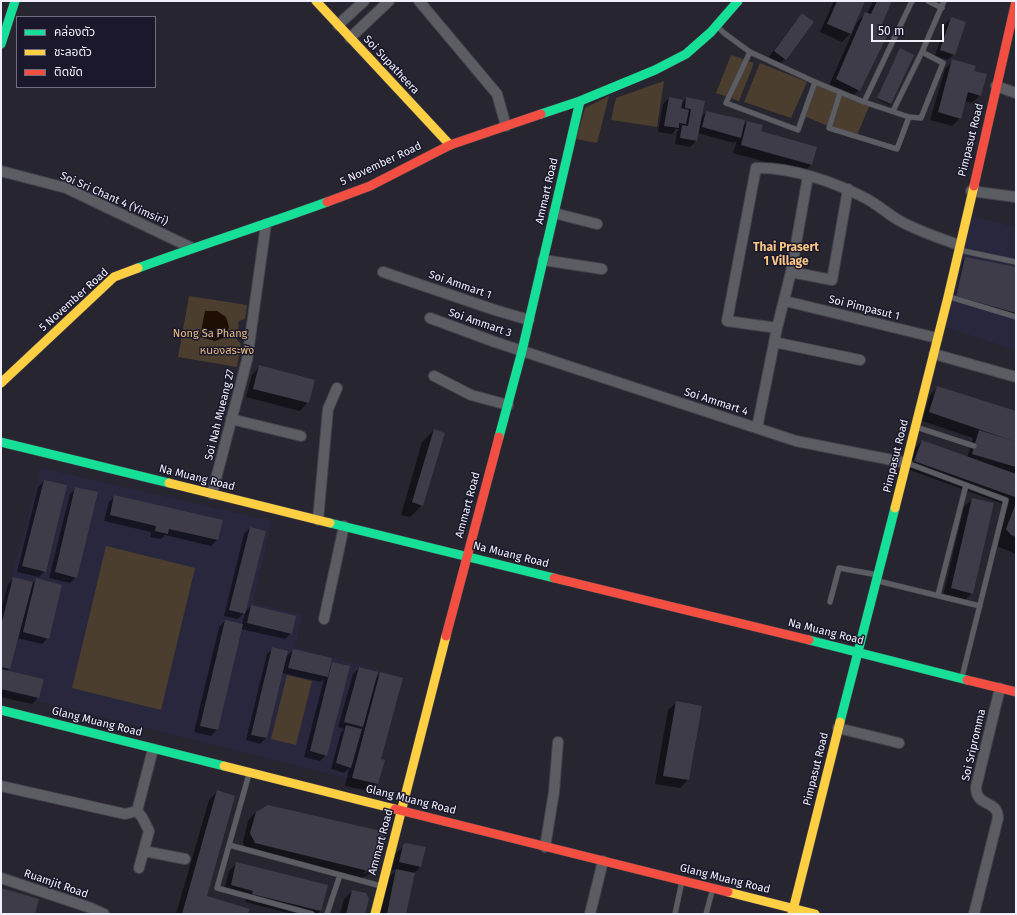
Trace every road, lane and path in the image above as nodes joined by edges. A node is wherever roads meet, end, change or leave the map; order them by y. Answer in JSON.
{"nodes":[{"id":1,"x":15,"y":1,"type":"edge"},
{"id":2,"x":316,"y":1,"type":"edge"},
{"id":3,"x":364,"y":1,"type":"edge"},
{"id":4,"x":389,"y":1,"type":"edge"},
{"id":5,"x":419,"y":1,"type":"edge"},
{"id":6,"x":738,"y":1,"type":"edge"},
{"id":7,"x":912,"y":1,"type":"edge"},
{"id":8,"x":928,"y":1,"type":"edge"},
{"id":9,"x":944,"y":1,"type":"edge"},
{"id":10,"x":1016,"y":1,"type":"edge"},
{"id":11,"x":942,"y":8,"type":"junction"},
{"id":12,"x":338,"y":25,"type":"junction"},
{"id":13,"x":717,"y":26,"type":"junction"},
{"id":14,"x":350,"y":38,"type":"junction"},
{"id":15,"x":1,"y":44,"type":"edge"},
{"id":16,"x":750,"y":52,"type":"junction"},
{"id":17,"x":922,"y":52,"type":"junction"},
{"id":18,"x":815,"y":82,"type":"junction"},
{"id":19,"x":996,"y":86,"type":"junction"},
{"id":20,"x":840,"y":93,"type":"junction"},
{"id":21,"x":1016,"y":93,"type":"edge"},
{"id":22,"x":580,"y":101,"type":"junction"},
{"id":23,"x":864,"y":102,"type":"junction"},
{"id":24,"x":893,"y":112,"type":"junction"},
{"id":25,"x":909,"y":117,"type":"junction"},
{"id":26,"x":506,"y":126,"type":"junction"},
{"id":27,"x":450,"y":145,"type":"junction"},
{"id":28,"x":1,"y":171,"type":"edge"},
{"id":29,"x":808,"y":176,"type":"junction"},
{"id":30,"x":848,"y":189,"type":"junction"},
{"id":31,"x":971,"y":190,"type":"junction"},
{"id":32,"x":1016,"y":196,"type":"edge"},
{"id":33,"x":554,"y":213,"type":"junction"},
{"id":34,"x":266,"y":224,"type":"junction"},
{"id":35,"x":597,"y":224,"type":"dead end"},
{"id":36,"x":192,"y":248,"type":"junction"},
{"id":37,"x":958,"y":248,"type":"junction"},
{"id":38,"x":543,"y":260,"type":"junction"},
{"id":39,"x":1016,"y":262,"type":"edge"},
{"id":40,"x":602,"y":269,"type":"dead end"},
{"id":41,"x":383,"y":272,"type":"dead end"},
{"id":42,"x":791,"y":272,"type":"junction"},
{"id":43,"x":948,"y":297,"type":"junction"},
{"id":44,"x":784,"y":301,"type":"junction"},
{"id":45,"x":1016,"y":317,"type":"edge"},
{"id":46,"x":430,"y":318,"type":"dead end"},
{"id":47,"x":529,"y":320,"type":"junction"},
{"id":48,"x":777,"y":328,"type":"junction"},
{"id":49,"x":938,"y":338,"type":"junction"},
{"id":50,"x":774,"y":342,"type":"junction"},
{"id":51,"x":522,"y":351,"type":"junction"},
{"id":52,"x":934,"y":354,"type":"junction"},
{"id":53,"x":860,"y":360,"type":"dead end"},
{"id":54,"x":434,"y":376,"type":"dead end"},
{"id":55,"x":1016,"y":377,"type":"edge"},
{"id":56,"x":1,"y":383,"type":"edge"},
{"id":57,"x":337,"y":388,"type":"dead end"},
{"id":58,"x":508,"y":405,"type":"junction"},
{"id":59,"x":232,"y":419,"type":"junction"},
{"id":60,"x":916,"y":427,"type":"junction"},
{"id":61,"x":757,"y":428,"type":"junction"},
{"id":62,"x":301,"y":436,"type":"dead end"},
{"id":63,"x":1,"y":442,"type":"edge"},
{"id":64,"x":974,"y":446,"type":"dead end"},
{"id":65,"x":907,"y":463,"type":"junction"},
{"id":66,"x":966,"y":486,"type":"junction"},
{"id":67,"x":212,"y":494,"type":"junction"},
{"id":68,"x":318,"y":520,"type":"junction"},
{"id":69,"x":344,"y":526,"type":"junction"},
{"id":70,"x":466,"y":556,"type":"junction"},
{"id":71,"x":878,"y":578,"type":"junction"},
{"id":72,"x":938,"y":595,"type":"junction"},
{"id":73,"x":830,"y":602,"type":"dead end"},
{"id":74,"x":980,"y":606,"type":"junction"},
{"id":75,"x":324,"y":619,"type":"dead end"},
{"id":76,"x":858,"y":652,"type":"junction"},
{"id":77,"x":962,"y":678,"type":"junction"},
{"id":78,"x":1000,"y":688,"type":"junction"},
{"id":79,"x":1016,"y":692,"type":"edge"},
{"id":80,"x":1,"y":710,"type":"edge"},
{"id":81,"x":838,"y":728,"type":"junction"},
{"id":82,"x":558,"y":742,"type":"dead end"},
{"id":83,"x":900,"y":743,"type":"dead end"},
{"id":84,"x":153,"y":749,"type":"junction"},
{"id":85,"x":250,"y":773,"type":"junction"},
{"id":86,"x":1,"y":786,"type":"edge"},
{"id":87,"x":402,"y":810,"type":"junction"},
{"id":88,"x":137,"y":811,"type":"junction"},
{"id":89,"x":229,"y":845,"type":"junction"},
{"id":90,"x":545,"y":847,"type":"junction"},
{"id":91,"x":144,"y":850,"type":"junction"},
{"id":92,"x":185,"y":859,"type":"dead end"},
{"id":93,"x":603,"y":861,"type":"junction"},
{"id":94,"x":139,"y":868,"type":"dead end"},
{"id":95,"x":340,"y":875,"type":"junction"},
{"id":96,"x":1,"y":878,"type":"edge"},
{"id":97,"x":683,"y":880,"type":"junction"},
{"id":98,"x":381,"y":887,"type":"junction"},
{"id":99,"x":713,"y":888,"type":"junction"},
{"id":100,"x":792,"y":911,"type":"edge"},
{"id":101,"x":104,"y":914,"type":"edge"},
{"id":102,"x":312,"y":914,"type":"edge"},
{"id":103,"x":327,"y":914,"type":"edge"},
{"id":104,"x":375,"y":914,"type":"edge"},
{"id":105,"x":590,"y":914,"type":"edge"},
{"id":106,"x":675,"y":914,"type":"edge"},
{"id":107,"x":706,"y":914,"type":"edge"},
{"id":108,"x":815,"y":914,"type":"edge"},
{"id":109,"x":974,"y":914,"type":"edge"}],
"edges":[{"from":1,"to":15,"type":"street"},
{"from":2,"to":12,"type":"street","name":"Soi Supatheera"},
{"from":3,"to":12,"type":"street"},
{"from":4,"to":14,"type":"street"},
{"from":5,"to":26,"type":"street"},
{"from":6,"to":13,"type":"street","name":"5 November Road"},
{"from":7,"to":23,"type":"lane"},
{"from":8,"to":11,"type":"lane"},
{"from":9,"to":11,"type":"lane"},
{"from":10,"to":19,"type":"street","name":"Pimpasut Road"},
{"from":11,"to":17,"type":"lane"},
{"from":12,"to":14,"type":"street","name":"Soi Supatheera"},
{"from":13,"to":16,"type":"lane"},
{"from":13,"to":22,"type":"street","name":"5 November Road"},
{"from":14,"to":27,"type":"street","name":"Soi Supatheera"},
{"from":16,"to":18,"type":"lane"},
{"from":16,"to":18,"type":"lane"},
{"from":17,"to":24,"type":"lane"},
{"from":17,"to":25,"type":"lane"},
{"from":18,"to":20,"type":"lane"},
{"from":19,"to":21,"type":"street"},
{"from":19,"to":31,"type":"street","name":"Pimpasut Road"},
{"from":20,"to":23,"type":"lane"},
{"from":20,"to":25,"type":"lane"},
{"from":22,"to":26,"type":"street","name":"5 November Road"},
{"from":22,"to":33,"type":"street","name":"Ammart Road"},
{"from":23,"to":24,"type":"lane"},
{"from":24,"to":25,"type":"lane"},
{"from":26,"to":27,"type":"street","name":"5 November Road"},
{"from":27,"to":34,"type":"street","name":"5 November Road"},
{"from":28,"to":36,"type":"street","name":"Soi Sri Chant 4 (Yimsiri)"},
{"from":29,"to":30,"type":"street"},
{"from":29,"to":42,"type":"street"},
{"from":29,"to":48,"type":"street"},
{"from":30,"to":37,"type":"street"},
{"from":30,"to":42,"type":"street"},
{"from":31,"to":32,"type":"street"},
{"from":31,"to":37,"type":"street","name":"Pimpasut Road"},
{"from":33,"to":35,"type":"street"},
{"from":33,"to":38,"type":"street","name":"Ammart Road"},
{"from":34,"to":36,"type":"street","name":"5 November Road"},
{"from":34,"to":59,"type":"street","name":"Soi Nah Mueang 27"},
{"from":36,"to":56,"type":"street","name":"5 November Road"},
{"from":37,"to":39,"type":"lane"},
{"from":37,"to":43,"type":"street","name":"Pimpasut Road"},
{"from":38,"to":40,"type":"street"},
{"from":38,"to":47,"type":"street","name":"Ammart Road"},
{"from":41,"to":47,"type":"street","name":"Soi Ammart 1"},
{"from":42,"to":44,"type":"street"},
{"from":43,"to":45,"type":"lane"},
{"from":43,"to":49,"type":"street","name":"Pimpasut Road"},
{"from":44,"to":48,"type":"street"},
{"from":44,"to":49,"type":"street","name":"Soi Pimpasut 1"},
{"from":46,"to":51,"type":"street","name":"Soi Ammart 3"},
{"from":47,"to":51,"type":"street","name":"Ammart Road"},
{"from":48,"to":50,"type":"street"},
{"from":49,"to":52,"type":"street","name":"Pimpasut Road"},
{"from":50,"to":53,"type":"street"},
{"from":50,"to":61,"type":"street"},
{"from":51,"to":58,"type":"street","name":"Ammart Road"},
{"from":51,"to":61,"type":"street","name":"Soi Ammart 4"},
{"from":52,"to":55,"type":"street"},
{"from":52,"to":60,"type":"street","name":"Pimpasut Road"},
{"from":54,"to":58,"type":"street"},
{"from":57,"to":68,"type":"street"},
{"from":58,"to":70,"type":"street","name":"Ammart Road"},
{"from":59,"to":62,"type":"street"},
{"from":59,"to":67,"type":"street","name":"Soi Nah Mueang 27"},
{"from":60,"to":64,"type":"lane"},
{"from":60,"to":65,"type":"street","name":"Pimpasut Road"},
{"from":61,"to":65,"type":"street","name":"Soi Ammart 4"},
{"from":63,"to":67,"type":"street","name":"Na Muang Road"},
{"from":65,"to":66,"type":"lane"},
{"from":65,"to":71,"type":"street","name":"Pimpasut Road"},
{"from":66,"to":72,"type":"lane"},
{"from":66,"to":74,"type":"lane"},
{"from":67,"to":68,"type":"street","name":"Na Muang Road"},
{"from":68,"to":69,"type":"street","name":"Na Muang Road"},
{"from":69,"to":70,"type":"street","name":"Na Muang Road"},
{"from":69,"to":75,"type":"street"},
{"from":70,"to":76,"type":"street","name":"Na Muang Road"},
{"from":70,"to":87,"type":"street","name":"Ammart Road"},
{"from":71,"to":72,"type":"lane"},
{"from":71,"to":73,"type":"lane"},
{"from":71,"to":76,"type":"street","name":"Pimpasut Road"},
{"from":72,"to":74,"type":"lane"},
{"from":74,"to":77,"type":"lane"},
{"from":76,"to":77,"type":"street","name":"Na Muang Road"},
{"from":76,"to":81,"type":"street","name":"Pimpasut Road"},
{"from":77,"to":78,"type":"street","name":"Na Muang Road"},
{"from":78,"to":79,"type":"street","name":"Na Muang Road"},
{"from":78,"to":109,"type":"street","name":"Soi Sripromma"},
{"from":80,"to":84,"type":"street","name":"Glang Muang Road"},
{"from":81,"to":83,"type":"street"},
{"from":81,"to":100,"type":"street","name":"Pimpasut Road"},
{"from":82,"to":90,"type":"street"},
{"from":84,"to":85,"type":"street","name":"Glang Muang Road"},
{"from":84,"to":88,"type":"street"},
{"from":85,"to":87,"type":"street","name":"Glang Muang Road"},
{"from":85,"to":89,"type":"lane"},
{"from":86,"to":88,"type":"street"},
{"from":87,"to":90,"type":"street","name":"Glang Muang Road"},
{"from":87,"to":98,"type":"street","name":"Ammart Road"},
{"from":88,"to":91,"type":"street"},
{"from":89,"to":95,"type":"lane"},
{"from":89,"to":102,"type":"lane"},
{"from":90,"to":93,"type":"street","name":"Glang Muang Road"},
{"from":91,"to":92,"type":"street"},
{"from":91,"to":94,"type":"street"},
{"from":93,"to":97,"type":"street","name":"Glang Muang Road"},
{"from":93,"to":105,"type":"street"},
{"from":95,"to":98,"type":"lane"},
{"from":95,"to":103,"type":"lane"},
{"from":96,"to":101,"type":"street","name":"Ruamjit Road"},
{"from":97,"to":99,"type":"street","name":"Glang Muang Road"},
{"from":97,"to":106,"type":"lane"},
{"from":98,"to":104,"type":"street","name":"Ammart Road"},
{"from":99,"to":100,"type":"street","name":"Glang Muang Road"},
{"from":99,"to":107,"type":"lane"},
{"from":100,"to":108,"type":"street","name":"Glang Muang Road"}]}
